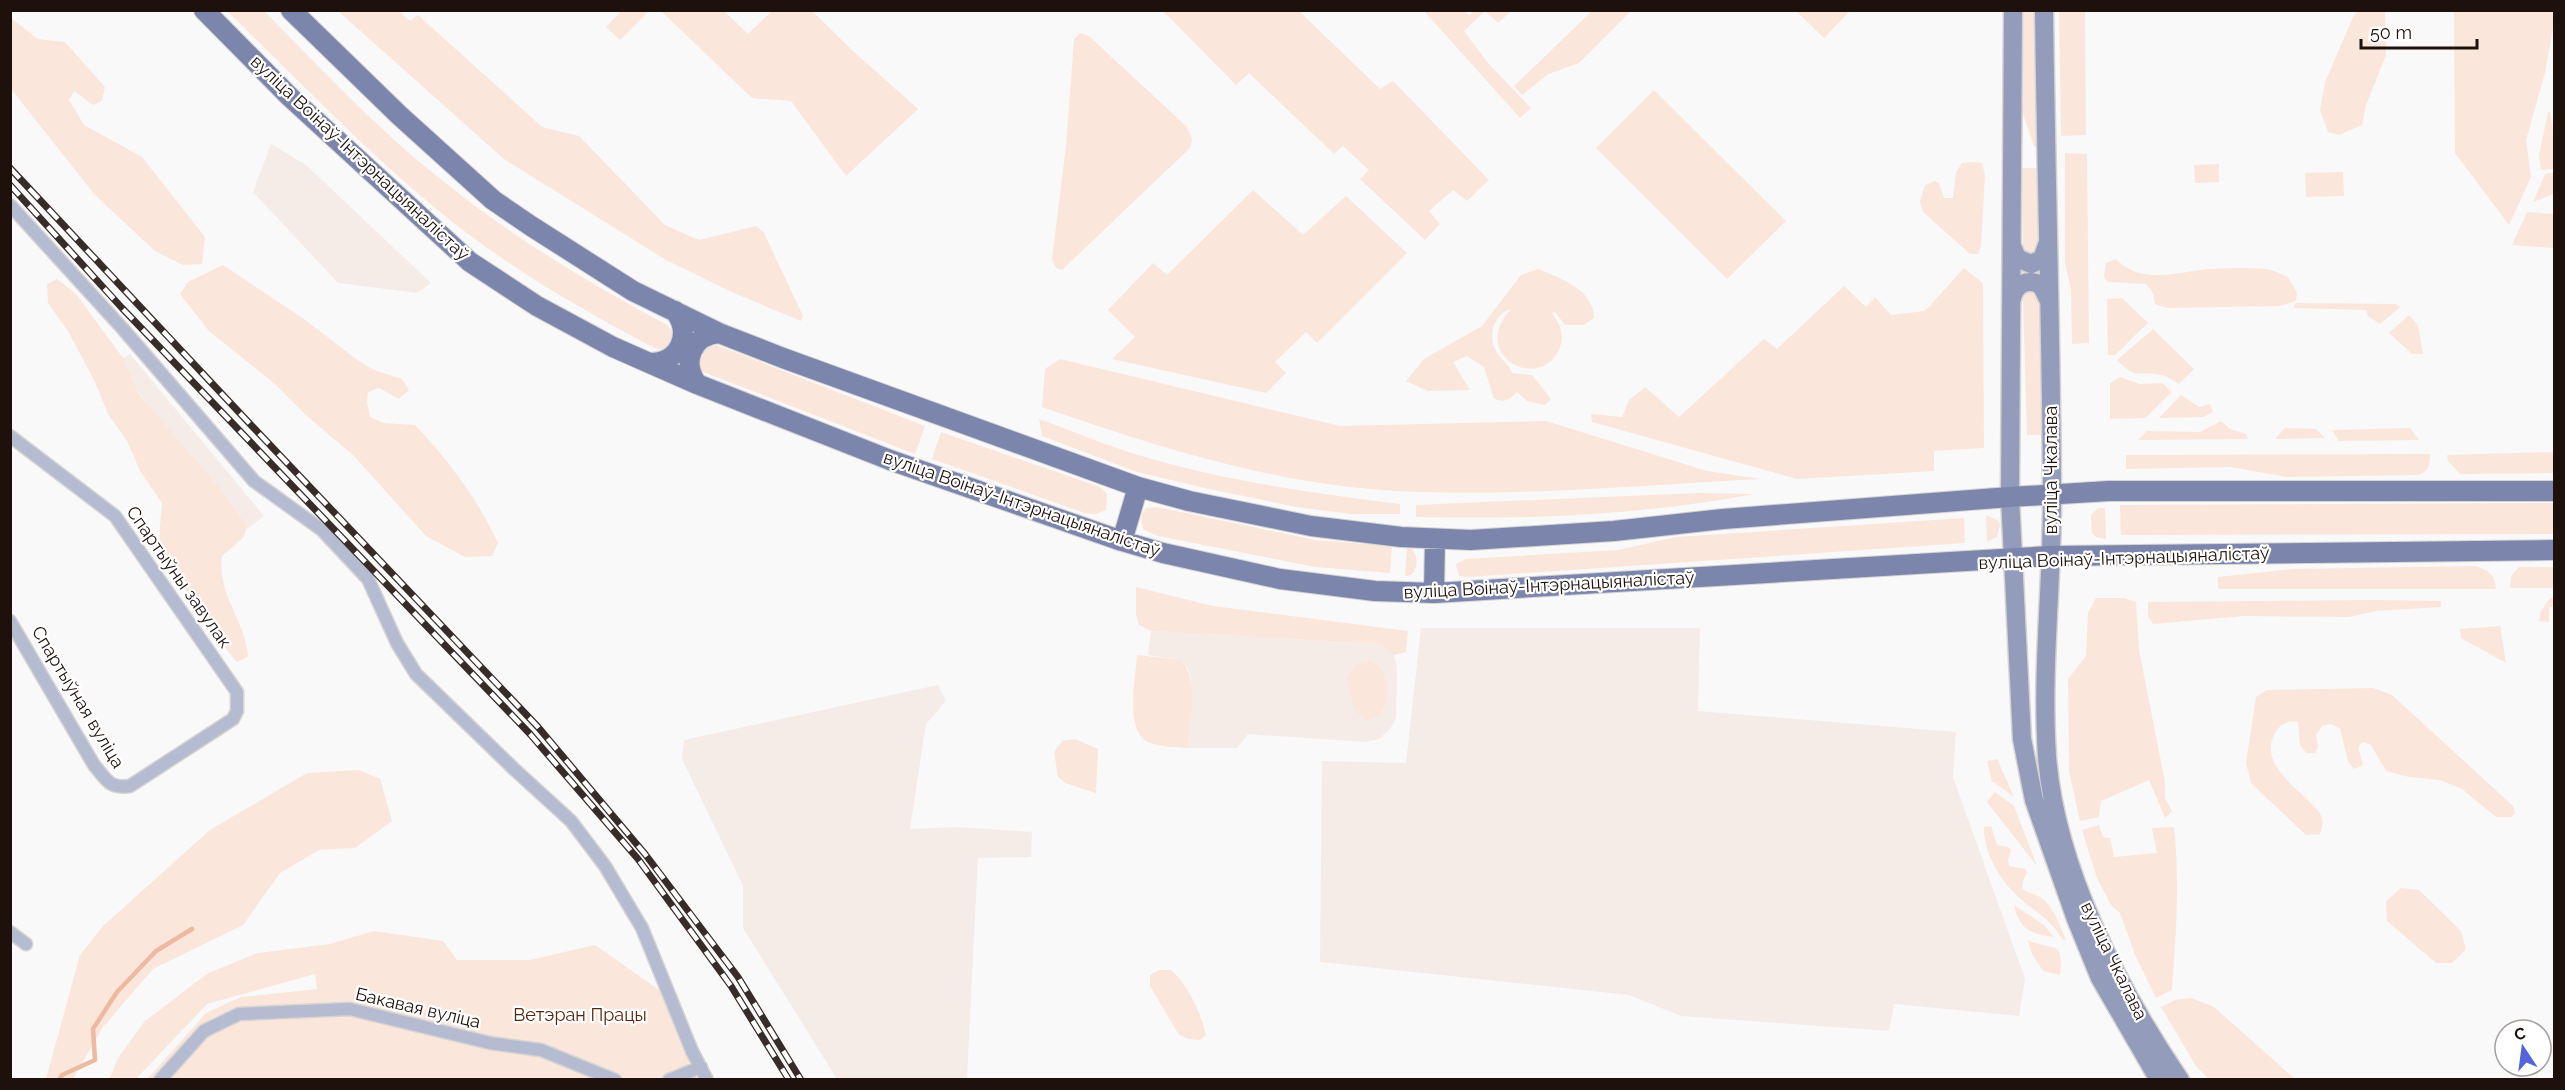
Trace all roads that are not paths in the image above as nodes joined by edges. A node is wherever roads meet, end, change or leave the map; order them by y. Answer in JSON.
{"nodes":[{"id":1,"x":204,"y":10,"type":"edge"},
{"id":2,"x":291,"y":10,"type":"edge"},
{"id":3,"x":2013,"y":10,"type":"edge"},
{"id":4,"x":2044,"y":10,"type":"edge"},
{"id":5,"x":10,"y":205,"type":"edge"},
{"id":6,"x":2012,"y":244,"type":"junction"},
{"id":7,"x":2047,"y":244,"type":"junction"},
{"id":8,"x":2012,"y":299,"type":"junction"},
{"id":9,"x":2048,"y":299,"type":"junction"},
{"id":10,"x":675,"y":311,"type":"junction"},
{"id":11,"x":719,"y":333,"type":"junction"},
{"id":12,"x":651,"y":363,"type":"junction"},
{"id":13,"x":698,"y":384,"type":"junction"},
{"id":14,"x":10,"y":436,"type":"edge"},
{"id":15,"x":1138,"y":487,"type":"junction"},
{"id":16,"x":2554,"y":491,"type":"edge"},
{"id":17,"x":2053,"y":495,"type":"junction"},
{"id":18,"x":2010,"y":497,"type":"junction"},
{"id":19,"x":1435,"y":538,"type":"junction"},
{"id":20,"x":1122,"y":541,"type":"junction"},
{"id":21,"x":2554,"y":550,"type":"edge"},
{"id":22,"x":2050,"y":556,"type":"junction"},
{"id":23,"x":2013,"y":558,"type":"junction"},
{"id":24,"x":1434,"y":593,"type":"junction"},
{"id":25,"x":10,"y":621,"type":"edge"},
{"id":26,"x":237,"y":711,"type":"joint"},
{"id":27,"x":10,"y":932,"type":"edge"},
{"id":28,"x":26,"y":944,"type":"dead end"},
{"id":29,"x":701,"y":1067,"type":"junction"},
{"id":30,"x":2179,"y":1079,"type":"edge"},
{"id":31,"x":160,"y":1080,"type":"edge"},
{"id":32,"x":615,"y":1080,"type":"edge"},
{"id":33,"x":669,"y":1080,"type":"edge"},
{"id":34,"x":707,"y":1080,"type":"edge"},
{"id":35,"x":2159,"y":1080,"type":"edge"}],
"edges":[{"from":1,"to":12,"type":"main road","name":"вуліца Воінаў-Інтэрнацыяналістаў"},
{"from":2,"to":10,"type":"main road"},
{"from":3,"to":6,"type":"main road","name":"вуліца Чкалава"},
{"from":4,"to":7,"type":"main road","name":"вуліца Чкалава"},
{"from":5,"to":29,"type":"street"},
{"from":6,"to":7,"type":"main road"},
{"from":6,"to":8,"type":"main road","name":"вуліца Чкалава"},
{"from":7,"to":9,"type":"main road","name":"вуліца Чкалава"},
{"from":8,"to":9,"type":"main road"},
{"from":8,"to":18,"type":"main road","name":"вуліца Чкалава"},
{"from":9,"to":17,"type":"main road","name":"вуліца Чкалава"},
{"from":10,"to":11,"type":"main road"},
{"from":10,"to":12,"type":"main road"},
{"from":11,"to":13,"type":"main road"},
{"from":11,"to":15,"type":"main road"},
{"from":12,"to":13,"type":"main road","name":"вуліца Воінаў-Інтэрнацыяналістаў"},
{"from":13,"to":20,"type":"main road","name":"вуліца Воінаў-Інтэрнацыяналістаў"},
{"from":14,"to":26,"type":"street","name":"Спартыўны завулак"},
{"from":15,"to":19,"type":"main road"},
{"from":15,"to":20,"type":"main road"},
{"from":16,"to":17,"type":"main road"},
{"from":17,"to":18,"type":"main road"},
{"from":17,"to":22,"type":"main road","name":"вуліца Чкалава"},
{"from":18,"to":19,"type":"main road"},
{"from":18,"to":23,"type":"main road","name":"вуліца Чкалава"},
{"from":19,"to":24,"type":"main road"},
{"from":20,"to":24,"type":"main road","name":"вуліца Воінаў-Інтэрнацыяналістаў"},
{"from":21,"to":22,"type":"main road","name":"вуліца Воінаў-Інтэрнацыяналістаў"},
{"from":22,"to":23,"type":"main road","name":"вуліца Воінаў-Інтэрнацыяналістаў"},
{"from":22,"to":30,"type":"main road","name":"вуліца Чкалава"},
{"from":23,"to":24,"type":"main road","name":"вуліца Воінаў-Інтэрнацыяналістаў"},
{"from":23,"to":35,"type":"main road","name":"вуліца Чкалава"},
{"from":25,"to":26,"type":"street","name":"Спартыўная вуліца"},
{"from":27,"to":28,"type":"street"},
{"from":29,"to":33,"type":"street"},
{"from":29,"to":34,"type":"street"},
{"from":31,"to":32,"type":"street","name":"Бакавая вуліца"}]}
